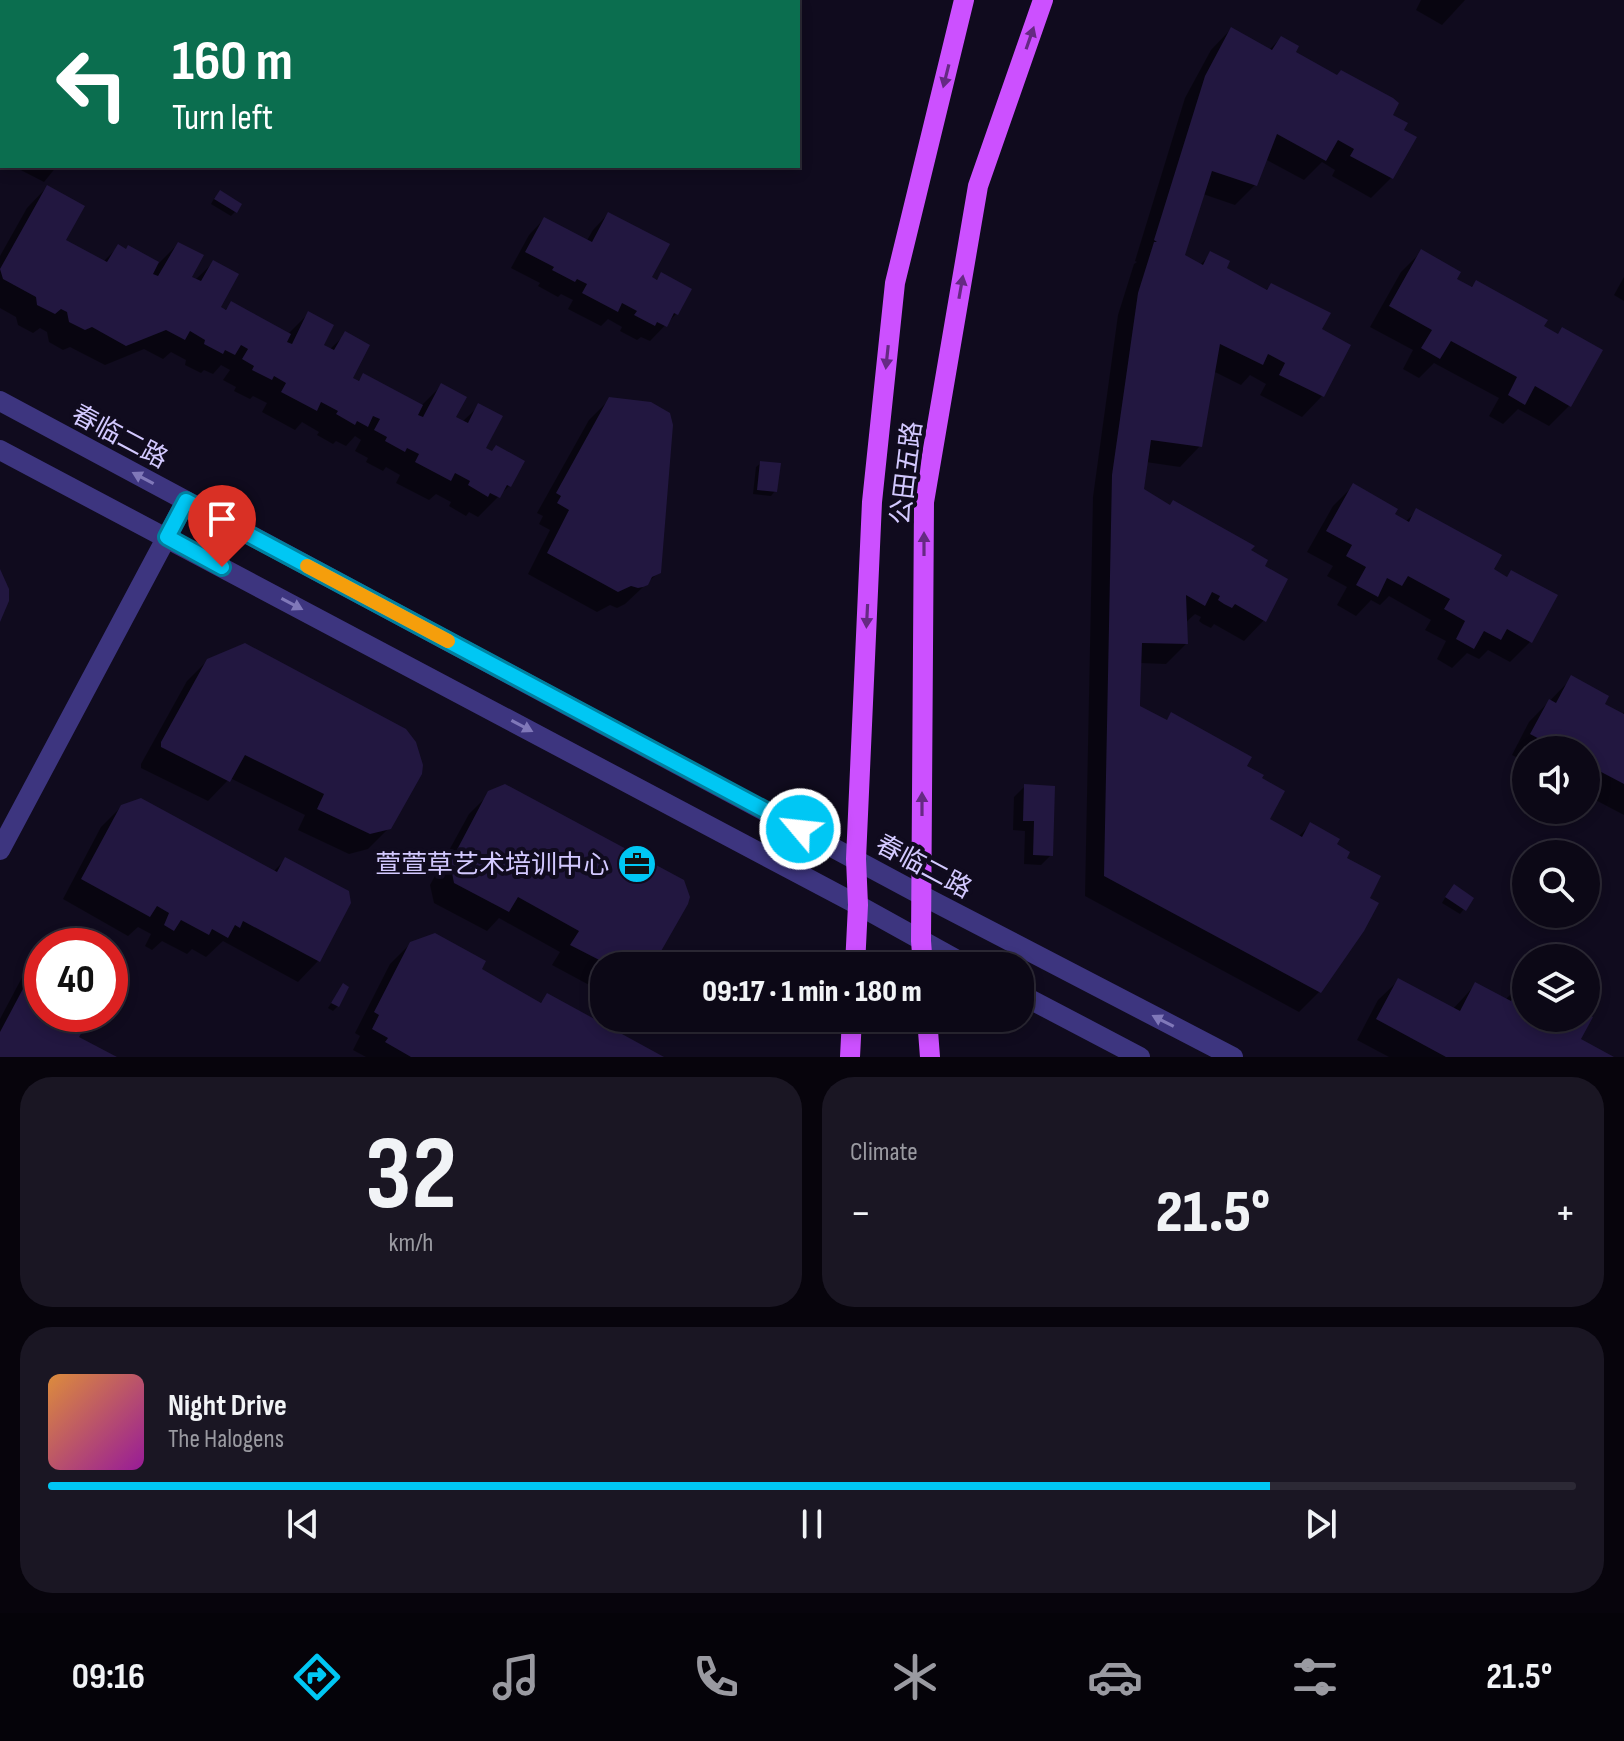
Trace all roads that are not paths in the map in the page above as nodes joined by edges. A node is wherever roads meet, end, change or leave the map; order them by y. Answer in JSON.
{"nodes":[{"id":1,"x":964,"y":0,"type":"edge"},
{"id":2,"x":1043,"y":0,"type":"edge"},
{"id":3,"x":0,"y":401,"type":"edge"},
{"id":4,"x":0,"y":450,"type":"edge"},
{"id":5,"x":186,"y":501,"type":"junction"},
{"id":6,"x":167,"y":537,"type":"junction"},
{"id":7,"x":0,"y":850,"type":"edge"},
{"id":8,"x":856,"y":859,"type":"junction"},
{"id":9,"x":923,"y":896,"type":"junction"},
{"id":10,"x":858,"y":905,"type":"junction"},
{"id":11,"x":921,"y":941,"type":"junction"},
{"id":12,"x":856,"y":952,"type":"edge"},
{"id":13,"x":922,"y":952,"type":"edge"},
{"id":14,"x":942,"y":952,"type":"edge"},
{"id":15,"x":1034,"y":1001,"type":"edge"},
{"id":16,"x":851,"y":1032,"type":"edge"},
{"id":17,"x":928,"y":1032,"type":"edge"},
{"id":18,"x":850,"y":1057,"type":"edge"},
{"id":19,"x":930,"y":1057,"type":"edge"},
{"id":20,"x":1140,"y":1057,"type":"edge"},
{"id":21,"x":1233,"y":1057,"type":"edge"}],
"edges":[{"from":1,"to":8,"type":"main road","name":"公田五路","one_way":true},
{"from":9,"to":2,"type":"main road","name":"公田五路","one_way":true},
{"from":5,"to":3,"type":"street","name":"春临二路","one_way":true},
{"from":4,"to":6,"type":"street"},
{"from":5,"to":6,"type":"street"},
{"from":5,"to":8,"type":"street","name":"春临二路"},
{"from":6,"to":7,"type":"street"},
{"from":6,"to":10,"type":"street","one_way":true},
{"from":8,"to":9,"type":"street","name":"春临二路"},
{"from":8,"to":10,"type":"main road","name":"公田五路"},
{"from":9,"to":11,"type":"main road","name":"公田五路"},
{"from":21,"to":9,"type":"street","name":"春临二路","one_way":true},
{"from":10,"to":11,"type":"street"},
{"from":10,"to":12,"type":"main road","name":"公田五路"},
{"from":11,"to":13,"type":"main road","name":"公田五路"},
{"from":11,"to":14,"type":"street"},
{"from":15,"to":20,"type":"street"},
{"from":16,"to":18,"type":"main road"},
{"from":17,"to":19,"type":"main road"}]}
